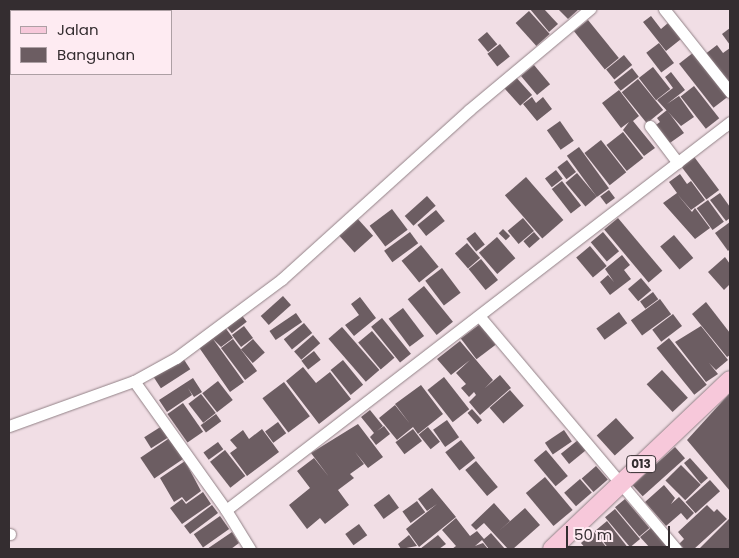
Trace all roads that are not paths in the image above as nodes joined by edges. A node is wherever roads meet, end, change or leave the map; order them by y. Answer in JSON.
{"nodes":[{"id":1,"x":590,"y":9,"type":"edge"},
{"id":2,"x":664,"y":9,"type":"edge"},
{"id":3,"x":730,"y":92,"type":"edge"},
{"id":4,"x":730,"y":122,"type":"edge"},
{"id":5,"x":650,"y":126,"type":"dead end"},
{"id":6,"x":678,"y":163,"type":"junction"},
{"id":7,"x":480,"y":316,"type":"junction"},
{"id":8,"x":730,"y":380,"type":"edge"},
{"id":9,"x":134,"y":381,"type":"junction"},
{"id":10,"x":9,"y":426,"type":"edge"},
{"id":11,"x":621,"y":483,"type":"junction"},
{"id":12,"x":226,"y":510,"type":"junction"},
{"id":13,"x":250,"y":549,"type":"edge"},
{"id":14,"x":552,"y":549,"type":"edge"},
{"id":15,"x":676,"y":549,"type":"edge"}],
"edges":[{"from":1,"to":9,"type":"street"},
{"from":2,"to":3,"type":"street"},
{"from":4,"to":6,"type":"street"},
{"from":5,"to":6,"type":"street"},
{"from":6,"to":7,"type":"street"},
{"from":7,"to":11,"type":"street"},
{"from":7,"to":12,"type":"street"},
{"from":8,"to":11,"type":"main road","number":"013"},
{"from":9,"to":10,"type":"street"},
{"from":9,"to":12,"type":"street"},
{"from":11,"to":14,"type":"main road","number":"013"},
{"from":11,"to":15,"type":"street"},
{"from":12,"to":13,"type":"street"}]}
